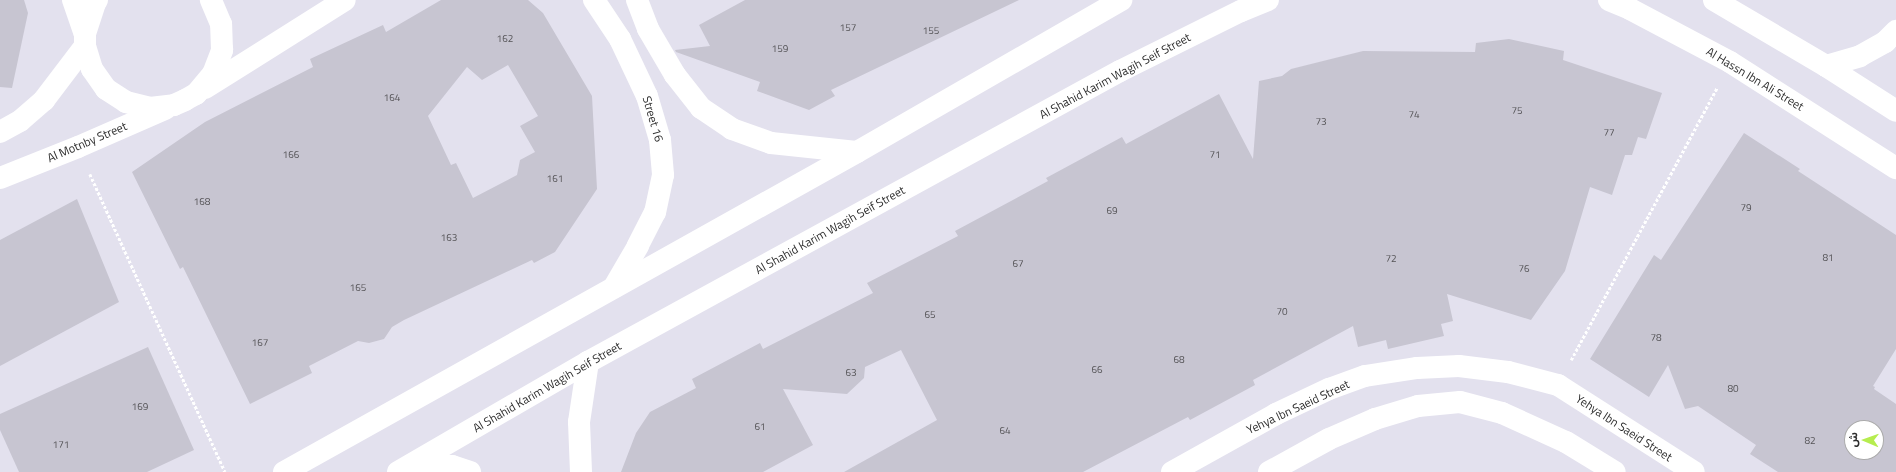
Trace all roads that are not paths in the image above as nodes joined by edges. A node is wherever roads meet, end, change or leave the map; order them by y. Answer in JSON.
{"nodes":[{"id":1,"x":73,"y":0,"type":"edge"},
{"id":2,"x":97,"y":0,"type":"edge"},
{"id":3,"x":211,"y":0,"type":"edge"},
{"id":4,"x":344,"y":0,"type":"edge"},
{"id":5,"x":594,"y":0,"type":"edge"},
{"id":6,"x":636,"y":0,"type":"edge"},
{"id":7,"x":1121,"y":0,"type":"edge"},
{"id":8,"x":1268,"y":0,"type":"edge"},
{"id":9,"x":1609,"y":0,"type":"edge"},
{"id":10,"x":1714,"y":0,"type":"edge"},
{"id":11,"x":1896,"y":31,"type":"edge"},
{"id":12,"x":85,"y":40,"type":"junction"},
{"id":13,"x":1826,"y":66,"type":"junction"},
{"id":14,"x":196,"y":94,"type":"junction"},
{"id":15,"x":174,"y":105,"type":"junction"},
{"id":16,"x":1896,"y":111,"type":"edge"},
{"id":17,"x":0,"y":132,"type":"edge"},
{"id":18,"x":857,"y":152,"type":"junction"},
{"id":19,"x":1896,"y":168,"type":"edge"},
{"id":20,"x":0,"y":178,"type":"edge"},
{"id":21,"x":614,"y":287,"type":"junction"},
{"id":22,"x":588,"y":362,"type":"junction"},
{"id":23,"x":405,"y":468,"type":"edge"},
{"id":24,"x":284,"y":472,"type":"edge"},
{"id":25,"x":470,"y":472,"type":"edge"},
{"id":26,"x":581,"y":472,"type":"edge"},
{"id":27,"x":1172,"y":472,"type":"edge"},
{"id":28,"x":1269,"y":472,"type":"edge"},
{"id":29,"x":1615,"y":472,"type":"edge"},
{"id":30,"x":1694,"y":472,"type":"edge"}],
"edges":[{"from":1,"to":12,"type":"street"},
{"from":2,"to":12,"type":"street"},
{"from":3,"to":14,"type":"street"},
{"from":4,"to":14,"type":"street"},
{"from":5,"to":21,"type":"street","name":"Street 16"},
{"from":6,"to":18,"type":"street"},
{"from":7,"to":18,"type":"street"},
{"from":8,"to":22,"type":"street","name":"Al Shahid Karim Wagih Seif Street"},
{"from":9,"to":19,"type":"street","name":"Al Hassn Ibn Ali Street"},
{"from":10,"to":13,"type":"street"},
{"from":11,"to":13,"type":"street"},
{"from":12,"to":15,"type":"street"},
{"from":12,"to":17,"type":"street"},
{"from":13,"to":16,"type":"street"},
{"from":14,"to":15,"type":"street","name":"Al Motnby Street"},
{"from":15,"to":20,"type":"street","name":"Al Motnby Street"},
{"from":18,"to":21,"type":"street"},
{"from":21,"to":24,"type":"street"},
{"from":22,"to":23,"type":"street","name":"Al Shahid Karim Wagih Seif Street"},
{"from":22,"to":26,"type":"street"},
{"from":23,"to":25,"type":"street"},
{"from":27,"to":30,"type":"street","name":"Yehya Ibn Saeid Street"},
{"from":28,"to":29,"type":"street"}]}
